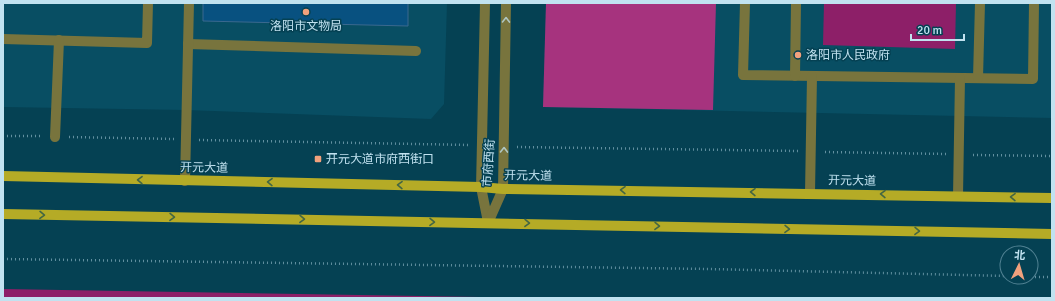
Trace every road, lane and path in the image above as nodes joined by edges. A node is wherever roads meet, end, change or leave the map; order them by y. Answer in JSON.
{"nodes":[{"id":1,"x":148,"y":3,"type":"edge"},
{"id":2,"x":189,"y":3,"type":"edge"},
{"id":3,"x":485,"y":3,"type":"edge"},
{"id":4,"x":506,"y":3,"type":"edge"},
{"id":5,"x":745,"y":3,"type":"edge"},
{"id":6,"x":796,"y":3,"type":"edge"},
{"id":7,"x":980,"y":3,"type":"edge"},
{"id":8,"x":1034,"y":3,"type":"edge"},
{"id":9,"x":3,"y":39,"type":"edge"},
{"id":10,"x":59,"y":40,"type":"junction"},
{"id":11,"x":188,"y":44,"type":"junction"},
{"id":12,"x":416,"y":51,"type":"dead end"},
{"id":13,"x":794,"y":76,"type":"junction"},
{"id":14,"x":812,"y":76,"type":"junction"},
{"id":15,"x":960,"y":78,"type":"junction"},
{"id":16,"x":978,"y":78,"type":"junction"},
{"id":17,"x":3,"y":136,"type":"edge"},
{"id":18,"x":54,"y":137,"type":"junction"},
{"id":19,"x":186,"y":139,"type":"junction"},
{"id":20,"x":483,"y":145,"type":"junction"},
{"id":21,"x":504,"y":147,"type":"junction"},
{"id":22,"x":811,"y":152,"type":"junction"},
{"id":23,"x":959,"y":154,"type":"junction"},
{"id":24,"x":1052,"y":156,"type":"edge"},
{"id":25,"x":3,"y":176,"type":"edge"},
{"id":26,"x":185,"y":181,"type":"junction"},
{"id":27,"x":481,"y":187,"type":"junction"},
{"id":28,"x":503,"y":189,"type":"junction"},
{"id":29,"x":810,"y":193,"type":"junction"},
{"id":30,"x":958,"y":196,"type":"junction"},
{"id":31,"x":1052,"y":198,"type":"edge"},
{"id":32,"x":3,"y":214,"type":"edge"},
{"id":33,"x":488,"y":223,"type":"junction"},
{"id":34,"x":1052,"y":234,"type":"edge"},
{"id":35,"x":3,"y":259,"type":"edge"},
{"id":36,"x":999,"y":276,"type":"edge"},
{"id":37,"x":1039,"y":277,"type":"edge"},
{"id":38,"x":1052,"y":277,"type":"edge"}],
"edges":[{"from":1,"to":10,"type":"street"},
{"from":2,"to":11,"type":"street"},
{"from":3,"to":20,"type":"street","name":"市府西街"},
{"from":21,"to":4,"type":"street","name":"市府西街","one_way":true},
{"from":5,"to":13,"type":"street"},
{"from":6,"to":13,"type":"street"},
{"from":7,"to":16,"type":"street"},
{"from":8,"to":16,"type":"street"},
{"from":9,"to":10,"type":"street"},
{"from":10,"to":18,"type":"street"},
{"from":11,"to":12,"type":"street"},
{"from":11,"to":19,"type":"street"},
{"from":13,"to":14,"type":"street"},
{"from":14,"to":15,"type":"street"},
{"from":14,"to":22,"type":"street"},
{"from":15,"to":16,"type":"street"},
{"from":15,"to":23,"type":"street"},
{"from":17,"to":18,"type":"path"},
{"from":18,"to":19,"type":"path"},
{"from":19,"to":20,"type":"path"},
{"from":19,"to":26,"type":"street"},
{"from":20,"to":27,"type":"street","name":"市府西街"},
{"from":21,"to":22,"type":"path"},
{"from":28,"to":21,"type":"street","name":"市府西街","one_way":true},
{"from":22,"to":23,"type":"path"},
{"from":22,"to":29,"type":"street"},
{"from":23,"to":24,"type":"path"},
{"from":23,"to":30,"type":"street"},
{"from":26,"to":25,"type":"main road","name":"开元大道","one_way":true},
{"from":27,"to":26,"type":"main road","name":"开元大道","one_way":true},
{"from":27,"to":28,"type":"main road","name":"开元大道"},
{"from":27,"to":33,"type":"street","name":"市府西街"},
{"from":29,"to":28,"type":"main road","name":"开元大道","one_way":true},
{"from":28,"to":33,"type":"street","name":"市府西街"},
{"from":30,"to":29,"type":"main road","name":"开元大道","one_way":true},
{"from":31,"to":30,"type":"main road","name":"开元大道","one_way":true},
{"from":32,"to":33,"type":"main road","one_way":true},
{"from":33,"to":34,"type":"main road","one_way":true},
{"from":35,"to":36,"type":"path"},
{"from":37,"to":38,"type":"path"}]}
